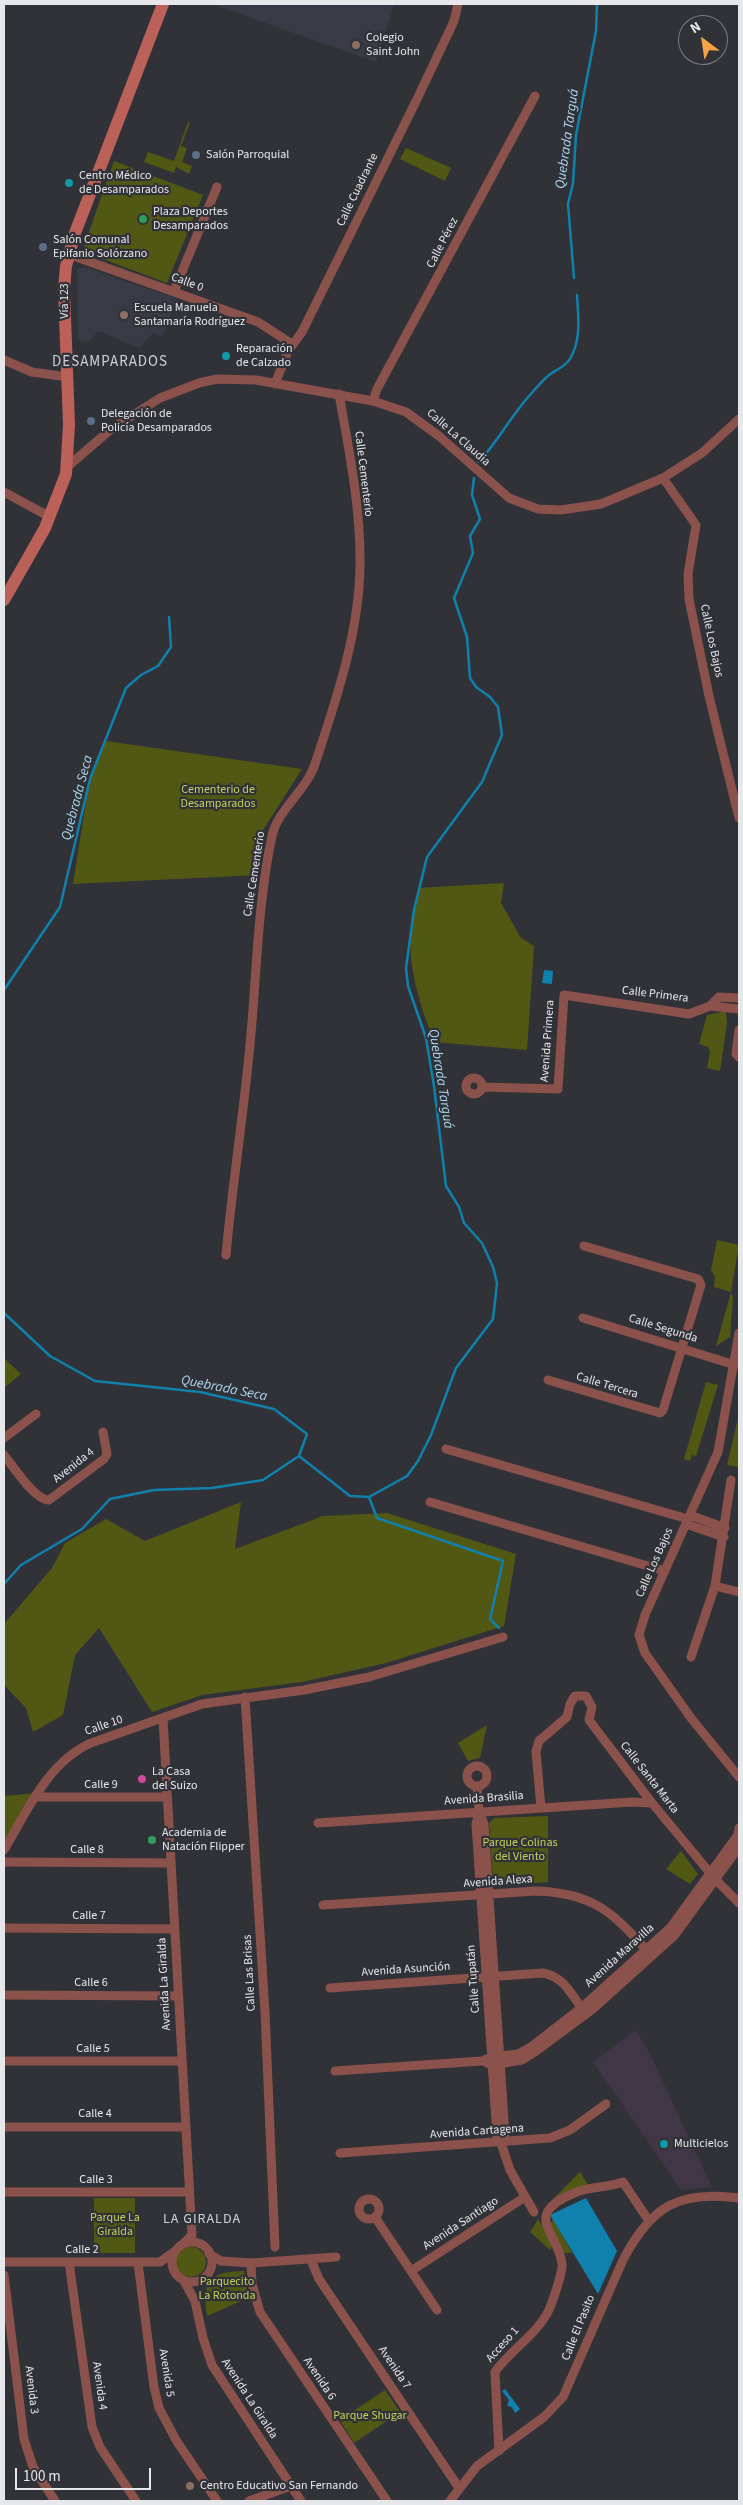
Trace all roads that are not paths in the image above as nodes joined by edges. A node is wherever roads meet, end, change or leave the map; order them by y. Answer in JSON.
{"nodes":[{"id":1,"x":163,"y":4,"type":"edge"},
{"id":2,"x":458,"y":4,"type":"edge"},
{"id":3,"x":535,"y":96,"type":"dead end"},
{"id":4,"x":216,"y":187,"type":"dead end"},
{"id":5,"x":68,"y":254,"type":"junction"},
{"id":6,"x":174,"y":291,"type":"junction"},
{"id":7,"x":292,"y":344,"type":"junction"},
{"id":8,"x":4,"y":360,"type":"edge"},
{"id":9,"x":68,"y":377,"type":"junction"},
{"id":10,"x":274,"y":384,"type":"junction"},
{"id":11,"x":339,"y":394,"type":"junction"},
{"id":12,"x":373,"y":401,"type":"junction"},
{"id":13,"x":739,"y":419,"type":"edge"},
{"id":14,"x":67,"y":468,"type":"junction"},
{"id":15,"x":663,"y":478,"type":"junction"},
{"id":16,"x":4,"y":492,"type":"edge"},
{"id":17,"x":50,"y":517,"type":"junction"},
{"id":18,"x":4,"y":600,"type":"edge"},
{"id":19,"x":739,"y":818,"type":"edge"},
{"id":20,"x":564,"y":995,"type":"joint"},
{"id":21,"x":739,"y":998,"type":"edge"},
{"id":22,"x":710,"y":1006,"type":"junction"},
{"id":23,"x":739,"y":1010,"type":"edge"},
{"id":24,"x":739,"y":1030,"type":"edge"},
{"id":25,"x":739,"y":1057,"type":"edge"},
{"id":26,"x":482,"y":1087,"type":"dead end"},
{"id":27,"x":584,"y":1246,"type":"dead end"},
{"id":28,"x":226,"y":1256,"type":"dead end"},
{"id":29,"x":583,"y":1318,"type":"dead end"},
{"id":30,"x":739,"y":1334,"type":"edge"},
{"id":31,"x":683,"y":1347,"type":"junction"},
{"id":32,"x":735,"y":1364,"type":"junction"},
{"id":33,"x":548,"y":1380,"type":"dead end"},
{"id":34,"x":36,"y":1414,"type":"dead end"},
{"id":35,"x":103,"y":1432,"type":"dead end"},
{"id":36,"x":4,"y":1438,"type":"edge"},
{"id":37,"x":446,"y":1449,"type":"dead end"},
{"id":38,"x":4,"y":1455,"type":"edge"},
{"id":39,"x":731,"y":1480,"type":"dead end"},
{"id":40,"x":430,"y":1502,"type":"dead end"},
{"id":41,"x":688,"y":1519,"type":"junction"},
{"id":42,"x":725,"y":1528,"type":"junction"},
{"id":43,"x":724,"y":1537,"type":"junction"},
{"id":44,"x":666,"y":1571,"type":"junction"},
{"id":45,"x":715,"y":1586,"type":"junction"},
{"id":46,"x":739,"y":1592,"type":"edge"},
{"id":47,"x":503,"y":1637,"type":"dead end"},
{"id":48,"x":691,"y":1657,"type":"dead end"},
{"id":49,"x":245,"y":1697,"type":"junction"},
{"id":50,"x":162,"y":1719,"type":"junction"},
{"id":51,"x":739,"y":1777,"type":"edge"},
{"id":52,"x":477,"y":1786,"type":"dead end"},
{"id":53,"x":35,"y":1797,"type":"junction"},
{"id":54,"x":167,"y":1797,"type":"junction"},
{"id":55,"x":652,"y":1803,"type":"junction"},
{"id":56,"x":541,"y":1808,"type":"junction"},
{"id":57,"x":479,"y":1812,"type":"junction"},
{"id":58,"x":318,"y":1823,"type":"dead end"},
{"id":59,"x":739,"y":1828,"type":"edge"},
{"id":60,"x":739,"y":1847,"type":"edge"},
{"id":61,"x":4,"y":1850,"type":"edge"},
{"id":62,"x":4,"y":1862,"type":"edge"},
{"id":63,"x":171,"y":1863,"type":"junction"},
{"id":64,"x":712,"y":1876,"type":"junction"},
{"id":65,"x":485,"y":1895,"type":"junction"},
{"id":66,"x":739,"y":1903,"type":"edge"},
{"id":67,"x":323,"y":1905,"type":"dead end"},
{"id":68,"x":4,"y":1928,"type":"edge"},
{"id":69,"x":174,"y":1929,"type":"junction"},
{"id":70,"x":649,"y":1953,"type":"junction"},
{"id":71,"x":491,"y":1977,"type":"junction"},
{"id":72,"x":330,"y":1988,"type":"dead end"},
{"id":73,"x":4,"y":1995,"type":"edge"},
{"id":74,"x":178,"y":1996,"type":"junction"},
{"id":75,"x":584,"y":2011,"type":"junction"},
{"id":76,"x":4,"y":2061,"type":"edge"},
{"id":77,"x":182,"y":2061,"type":"junction"},
{"id":78,"x":496,"y":2061,"type":"junction"},
{"id":79,"x":335,"y":2071,"type":"dead end"},
{"id":80,"x":606,"y":2104,"type":"dead end"},
{"id":81,"x":185,"y":2126,"type":"junction"},
{"id":82,"x":4,"y":2127,"type":"edge"},
{"id":83,"x":501,"y":2143,"type":"junction"},
{"id":84,"x":340,"y":2154,"type":"dead end"},
{"id":85,"x":4,"y":2192,"type":"edge"},
{"id":86,"x":189,"y":2192,"type":"junction"},
{"id":87,"x":525,"y":2197,"type":"junction"},
{"id":88,"x":739,"y":2198,"type":"edge"},
{"id":89,"x":534,"y":2212,"type":"dead end"},
{"id":90,"x":375,"y":2217,"type":"dead end"},
{"id":91,"x":649,"y":2221,"type":"junction"},
{"id":92,"x":192,"y":2235,"type":"junction"},
{"id":93,"x":183,"y":2244,"type":"junction"},
{"id":94,"x":200,"y":2244,"type":"junction"},
{"id":95,"x":275,"y":2247,"type":"dead end"},
{"id":96,"x":174,"y":2252,"type":"junction"},
{"id":97,"x":210,"y":2254,"type":"junction"},
{"id":98,"x":336,"y":2257,"type":"dead end"},
{"id":99,"x":310,"y":2260,"type":"junction"},
{"id":100,"x":221,"y":2261,"type":"junction"},
{"id":101,"x":4,"y":2262,"type":"edge"},
{"id":102,"x":69,"y":2262,"type":"junction"},
{"id":103,"x":138,"y":2262,"type":"junction"},
{"id":104,"x":160,"y":2262,"type":"junction"},
{"id":105,"x":251,"y":2263,"type":"junction"},
{"id":106,"x":210,"y":2270,"type":"junction"},
{"id":107,"x":411,"y":2271,"type":"junction"},
{"id":108,"x":176,"y":2274,"type":"junction"},
{"id":109,"x":4,"y":2275,"type":"edge"},
{"id":110,"x":201,"y":2280,"type":"junction"},
{"id":111,"x":184,"y":2281,"type":"junction"},
{"id":112,"x":195,"y":2301,"type":"junction"},
{"id":113,"x":437,"y":2310,"type":"dead end"},
{"id":114,"x":499,"y":2451,"type":"junction"},
{"id":115,"x":291,"y":2486,"type":"junction"},
{"id":116,"x":459,"y":2488,"type":"junction"},
{"id":117,"x":55,"y":2501,"type":"edge"},
{"id":118,"x":136,"y":2501,"type":"edge"},
{"id":119,"x":217,"y":2501,"type":"edge"},
{"id":120,"x":249,"y":2501,"type":"edge"},
{"id":121,"x":302,"y":2501,"type":"edge"},
{"id":122,"x":387,"y":2501,"type":"edge"},
{"id":123,"x":450,"y":2501,"type":"edge"}],
"edges":[{"from":1,"to":5,"type":"main road","name":"Vía 123"},
{"from":2,"to":7,"type":"street","name":"Calle Cuadrante"},
{"from":3,"to":12,"type":"street","name":"Calle Pérez"},
{"from":4,"to":6,"type":"street"},
{"from":5,"to":6,"type":"street","name":"Calle 0"},
{"from":5,"to":9,"type":"main road","name":"Vía 123"},
{"from":6,"to":7,"type":"street","name":"Calle 0"},
{"from":7,"to":10,"type":"street","name":"Calle Cuadrante"},
{"from":8,"to":9,"type":"street"},
{"from":9,"to":14,"type":"main road","name":"Vía 123"},
{"from":10,"to":11,"type":"street","name":"Calle La Claudia"},
{"from":10,"to":14,"type":"street","name":"Calle La Claudia"},
{"from":11,"to":12,"type":"street","name":"Calle La Claudia"},
{"from":11,"to":28,"type":"street","name":"Calle Cementerio"},
{"from":12,"to":15,"type":"street","name":"Calle La Claudia"},
{"from":13,"to":15,"type":"street","name":"Calle La Claudia"},
{"from":14,"to":17,"type":"main road","name":"Vía 123"},
{"from":15,"to":19,"type":"street","name":"Calle Los Bajos"},
{"from":16,"to":17,"type":"street"},
{"from":17,"to":18,"type":"main road","name":"Vía 123"},
{"from":20,"to":22,"type":"street","name":"Calle Primera"},
{"from":20,"to":26,"type":"street","name":"Avenida Primera"},
{"from":21,"to":22,"type":"street","name":"Calle Primera"},
{"from":22,"to":23,"type":"street"},
{"from":24,"to":25,"type":"street"},
{"from":27,"to":31,"type":"street"},
{"from":29,"to":31,"type":"street","name":"Calle Segunda"},
{"from":30,"to":32,"type":"street","name":"Calle Los Bajos"},
{"from":31,"to":32,"type":"street","name":"Calle Segunda"},
{"from":31,"to":33,"type":"street","name":"Calle Tercera"},
{"from":32,"to":41,"type":"street","name":"Calle Los Bajos"},
{"from":34,"to":36,"type":"street"},
{"from":35,"to":38,"type":"street","name":"Avenida 4"},
{"from":37,"to":41,"type":"street"},
{"from":39,"to":42,"type":"street"},
{"from":40,"to":44,"type":"street"},
{"from":41,"to":42,"type":"street"},
{"from":41,"to":43,"type":"street"},
{"from":41,"to":44,"type":"street","name":"Calle Los Bajos"},
{"from":42,"to":43,"type":"street"},
{"from":43,"to":45,"type":"street"},
{"from":44,"to":51,"type":"street","name":"Calle Los Bajos"},
{"from":45,"to":46,"type":"street"},
{"from":45,"to":48,"type":"street"},
{"from":47,"to":49,"type":"street"},
{"from":49,"to":50,"type":"street"},
{"from":49,"to":95,"type":"street","name":"Calle Las Brisas"},
{"from":50,"to":53,"type":"street","name":"Calle 10"},
{"from":50,"to":54,"type":"street","name":"Avenida La Giralda"},
{"from":52,"to":57,"type":"street","name":"Calle Tupatán"},
{"from":53,"to":54,"type":"street","name":"Calle 9"},
{"from":53,"to":61,"type":"street","name":"Calle 10"},
{"from":54,"to":63,"type":"street","name":"Avenida La Giralda"},
{"from":55,"to":56,"type":"street","name":"Avenida Brasilia"},
{"from":55,"to":56,"type":"street","name":"Calle Santa Marta"},
{"from":55,"to":64,"type":"street","name":"Calle Santa Marta"},
{"from":56,"to":57,"type":"street","name":"Avenida Brasilia"},
{"from":57,"to":58,"type":"street","name":"Avenida Brasilia"},
{"from":57,"to":65,"type":"street","name":"Calle Tupatán"},
{"from":59,"to":64,"type":"street","name":"Avenida Maravilla"},
{"from":60,"to":64,"type":"street","name":"Avenida Maravilla"},
{"from":62,"to":63,"type":"street","name":"Calle 8"},
{"from":63,"to":69,"type":"street","name":"Avenida La Giralda"},
{"from":64,"to":66,"type":"street","name":"Calle Santa Marta"},
{"from":64,"to":70,"type":"street","name":"Avenida Maravilla"},
{"from":65,"to":67,"type":"street","name":"Avenida Alexa"},
{"from":65,"to":70,"type":"street","name":"Avenida Alexa"},
{"from":65,"to":71,"type":"street","name":"Calle Tupatán"},
{"from":68,"to":69,"type":"street","name":"Calle 7"},
{"from":69,"to":74,"type":"street","name":"Avenida La Giralda"},
{"from":70,"to":75,"type":"street","name":"Avenida Maravilla"},
{"from":71,"to":72,"type":"street","name":"Avenida Asunción"},
{"from":71,"to":75,"type":"street","name":"Avenida Asunción"},
{"from":71,"to":78,"type":"street","name":"Calle Tupatán"},
{"from":73,"to":74,"type":"street","name":"Calle 6"},
{"from":74,"to":77,"type":"street","name":"Avenida La Giralda"},
{"from":75,"to":78,"type":"street","name":"Avenida Maravilla"},
{"from":76,"to":77,"type":"street","name":"Calle 5"},
{"from":77,"to":81,"type":"street","name":"Avenida La Giralda"},
{"from":78,"to":79,"type":"street","name":"Avenida Maravilla"},
{"from":78,"to":83,"type":"street","name":"Calle Tupatán"},
{"from":80,"to":83,"type":"street","name":"Avenida Cartagena"},
{"from":81,"to":82,"type":"street","name":"Calle 4"},
{"from":81,"to":86,"type":"street","name":"Avenida La Giralda"},
{"from":83,"to":84,"type":"street","name":"Avenida Cartagena"},
{"from":83,"to":87,"type":"street","name":"Calle Tupatán"},
{"from":85,"to":86,"type":"street","name":"Calle 3"},
{"from":86,"to":92,"type":"street","name":"Avenida La Giralda"},
{"from":87,"to":89,"type":"street","name":"Calle Tupatán"},
{"from":87,"to":107,"type":"street","name":"Avenida Santiago"},
{"from":88,"to":91,"type":"street","name":"Calle El Pasito"},
{"from":90,"to":107,"type":"street"},
{"from":91,"to":114,"type":"street","name":"Calle El Pasito"},
{"from":91,"to":114,"type":"street","name":"Acceso 1"},
{"from":92,"to":93,"type":"street"},
{"from":92,"to":94,"type":"street"},
{"from":93,"to":94,"type":"street"},
{"from":93,"to":96,"type":"street"},
{"from":94,"to":97,"type":"street"},
{"from":96,"to":104,"type":"street"},
{"from":96,"to":108,"type":"street"},
{"from":97,"to":100,"type":"street"},
{"from":97,"to":106,"type":"street"},
{"from":98,"to":99,"type":"street"},
{"from":99,"to":105,"type":"street"},
{"from":99,"to":116,"type":"street","name":"Avenida 7"},
{"from":100,"to":105,"type":"street"},
{"from":100,"to":106,"type":"street"},
{"from":101,"to":102,"type":"street","name":"Calle 2"},
{"from":102,"to":103,"type":"street","name":"Calle 2"},
{"from":102,"to":118,"type":"street","name":"Avenida 4"},
{"from":103,"to":104,"type":"street","name":"Calle 2"},
{"from":103,"to":119,"type":"street","name":"Avenida 5"},
{"from":104,"to":108,"type":"street"},
{"from":105,"to":122,"type":"street","name":"Avenida 6"},
{"from":106,"to":110,"type":"street"},
{"from":107,"to":113,"type":"street"},
{"from":108,"to":111,"type":"street"},
{"from":109,"to":117,"type":"street","name":"Avenida 3"},
{"from":110,"to":111,"type":"street"},
{"from":110,"to":112,"type":"street","name":"Avenida La Giralda"},
{"from":111,"to":112,"type":"street","name":"Avenida La Giralda"},
{"from":112,"to":115,"type":"street","name":"Avenida La Giralda"},
{"from":114,"to":116,"type":"street","name":"Calle El Pasito"},
{"from":115,"to":120,"type":"street"},
{"from":115,"to":121,"type":"street","name":"Avenida La Giralda"},
{"from":116,"to":123,"type":"street","name":"Calle El Pasito"}]}
